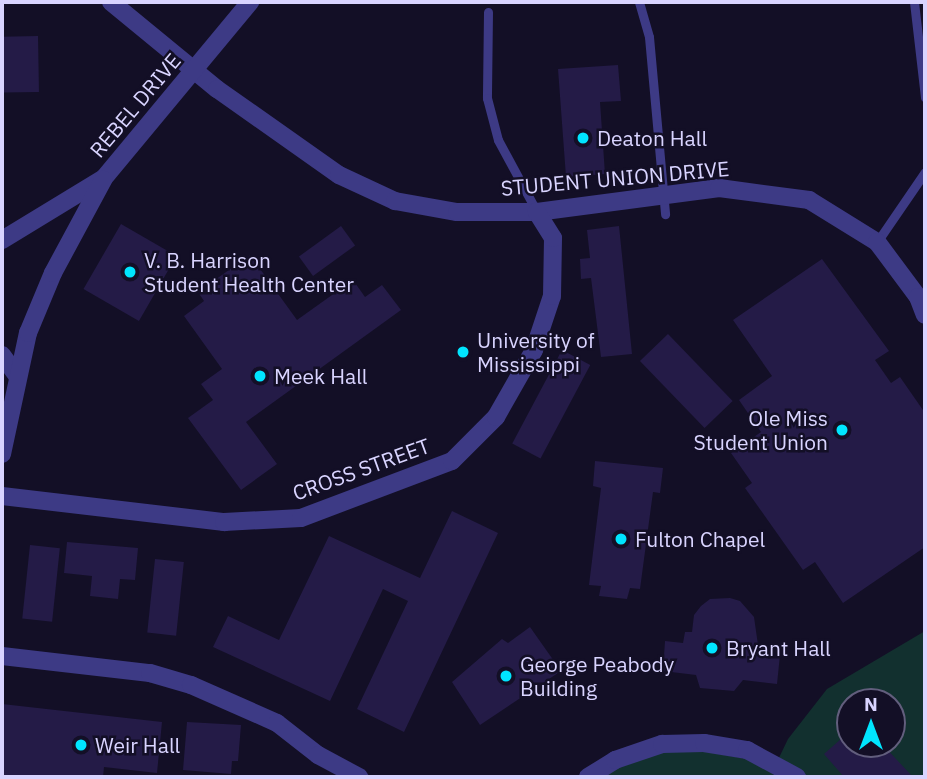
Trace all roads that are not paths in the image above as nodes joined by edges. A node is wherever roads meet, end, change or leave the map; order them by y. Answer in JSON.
{"nodes":[{"id":1,"x":111,"y":2,"type":"edge"},
{"id":2,"x":250,"y":2,"type":"edge"},
{"id":3,"x":639,"y":2,"type":"edge"},
{"id":4,"x":914,"y":2,"type":"edge"},
{"id":5,"x":488,"y":12,"type":"dead end"},
{"id":6,"x":195,"y":70,"type":"junction"},
{"id":7,"x":925,"y":97,"type":"edge"},
{"id":8,"x":925,"y":172,"type":"edge"},
{"id":9,"x":104,"y":178,"type":"junction"},
{"id":10,"x":664,"y":205,"type":"junction"},
{"id":11,"x":537,"y":212,"type":"junction"},
{"id":12,"x":2,"y":240,"type":"edge"},
{"id":13,"x":877,"y":242,"type":"junction"},
{"id":14,"x":921,"y":295,"type":"edge"},
{"id":15,"x":925,"y":315,"type":"edge"},
{"id":16,"x":2,"y":355,"type":"edge"},
{"id":17,"x":17,"y":376,"type":"junction"},
{"id":18,"x":2,"y":454,"type":"edge"},
{"id":19,"x":2,"y":496,"type":"edge"},
{"id":20,"x":2,"y":656,"type":"edge"},
{"id":21,"x":359,"y":777,"type":"edge"},
{"id":22,"x":588,"y":777,"type":"edge"},
{"id":23,"x":797,"y":777,"type":"edge"}],
"edges":[{"from":1,"to":6,"type":"street","name":"STUDENT UNION DRIVE"},
{"from":2,"to":6,"type":"street","name":"REBEL DRIVE"},
{"from":3,"to":10,"type":"lane"},
{"from":4,"to":7,"type":"lane"},
{"from":5,"to":11,"type":"lane"},
{"from":6,"to":9,"type":"street","name":"REBEL DRIVE"},
{"from":6,"to":11,"type":"street","name":"STUDENT UNION DRIVE"},
{"from":8,"to":13,"type":"lane"},
{"from":9,"to":12,"type":"street","name":"REBEL DRIVE"},
{"from":9,"to":17,"type":"street"},
{"from":10,"to":11,"type":"street","name":"STUDENT UNION DRIVE"},
{"from":10,"to":13,"type":"street","name":"STUDENT UNION DRIVE"},
{"from":11,"to":19,"type":"street","name":"CROSS STREET"},
{"from":13,"to":14,"type":"street","name":"STUDENT UNION DRIVE"},
{"from":14,"to":15,"type":"street","name":"STUDENT UNION DRIVE"},
{"from":16,"to":17,"type":"street"},
{"from":17,"to":18,"type":"street"},
{"from":20,"to":21,"type":"street"},
{"from":22,"to":23,"type":"street"}]}
